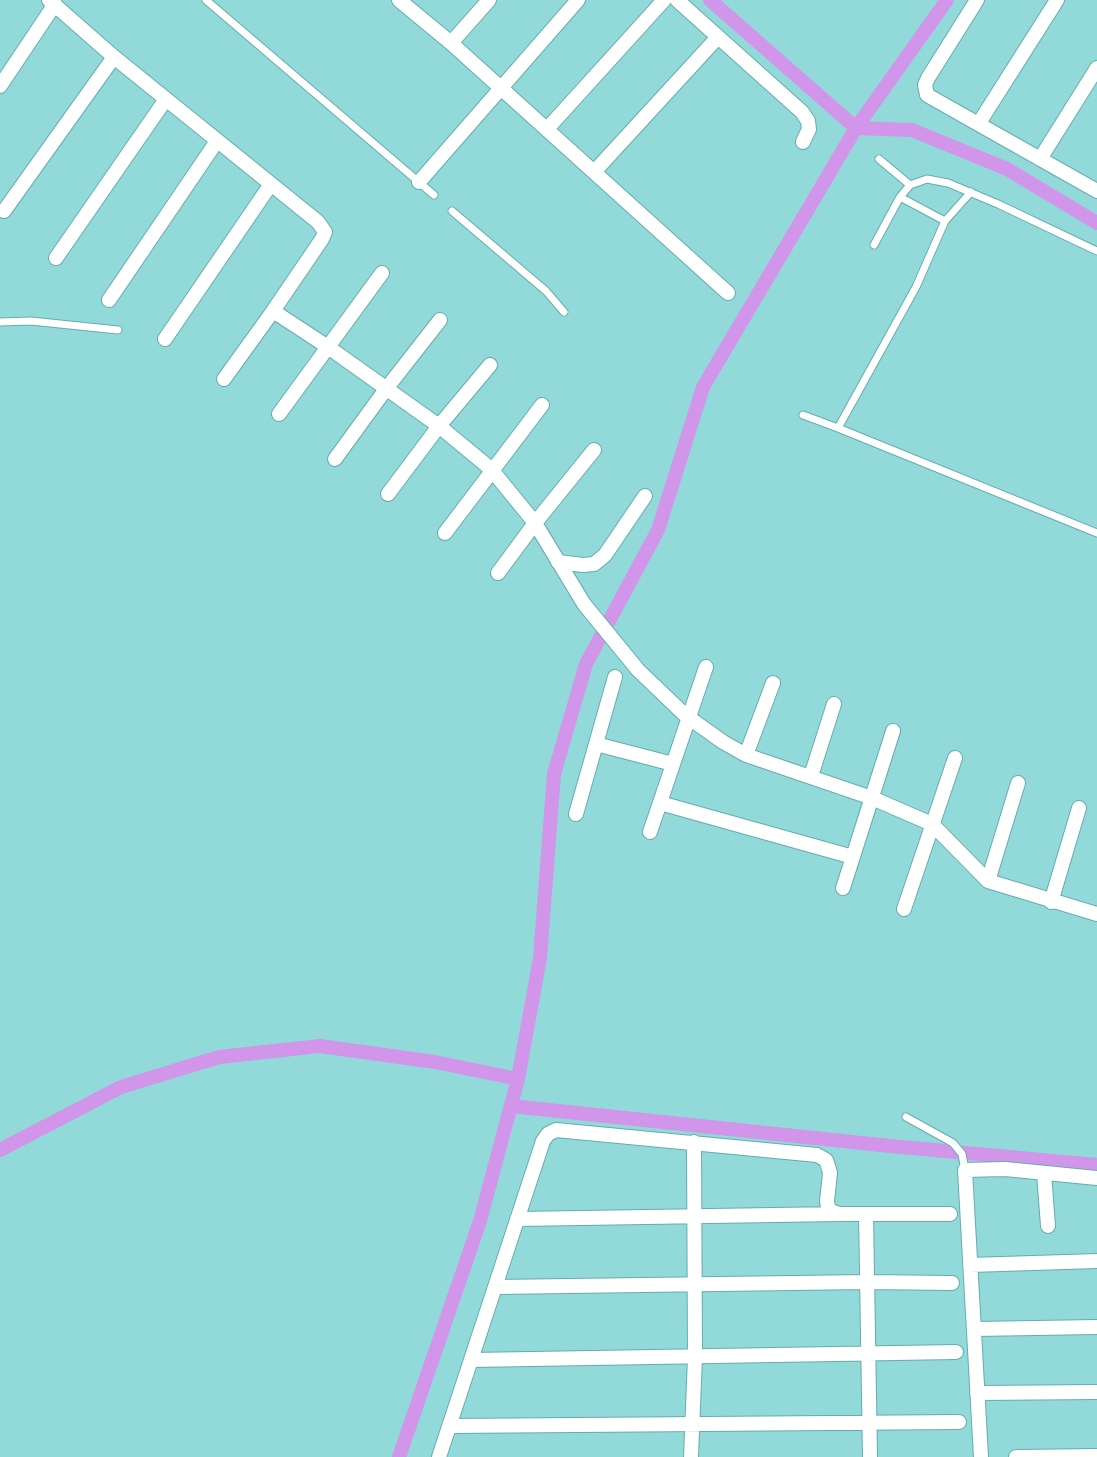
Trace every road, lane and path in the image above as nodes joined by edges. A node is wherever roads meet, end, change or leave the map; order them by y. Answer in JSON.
{"nodes":[{"id":1,"x":206,"y":0,"type":"edge"},
{"id":2,"x":399,"y":0,"type":"edge"},
{"id":3,"x":489,"y":0,"type":"edge"},
{"id":4,"x":578,"y":0,"type":"edge"},
{"id":5,"x":664,"y":0,"type":"edge"},
{"id":6,"x":677,"y":0,"type":"edge"},
{"id":7,"x":977,"y":0,"type":"edge"},
{"id":8,"x":1057,"y":0,"type":"edge"},
{"id":9,"x":52,"y":2,"type":"edge"},
{"id":10,"x":718,"y":37,"type":"junction"},
{"id":11,"x":451,"y":43,"type":"junction"},
{"id":12,"x":114,"y":57,"type":"junction"},
{"id":13,"x":1097,"y":68,"type":"edge"},
{"id":14,"x":0,"y":86,"type":"edge"},
{"id":15,"x":500,"y":86,"type":"junction"},
{"id":16,"x":166,"y":100,"type":"junction"},
{"id":17,"x":980,"y":123,"type":"junction"},
{"id":18,"x":548,"y":129,"type":"junction"},
{"id":19,"x":217,"y":141,"type":"junction"},
{"id":20,"x":803,"y":142,"type":"dead end"},
{"id":21,"x":1040,"y":158,"type":"junction"},
{"id":22,"x":880,"y":159,"type":"dead end"},
{"id":23,"x":594,"y":172,"type":"junction"},
{"id":24,"x":419,"y":182,"type":"junction"},
{"id":25,"x":271,"y":184,"type":"junction"},
{"id":26,"x":910,"y":185,"type":"junction"},
{"id":27,"x":1097,"y":191,"type":"edge"},
{"id":28,"x":971,"y":192,"type":"junction"},
{"id":29,"x":434,"y":195,"type":"dead end"},
{"id":30,"x":900,"y":197,"type":"junction"},
{"id":31,"x":4,"y":211,"type":"dead end"},
{"id":32,"x":452,"y":211,"type":"dead end"},
{"id":33,"x":945,"y":221,"type":"junction"},
{"id":34,"x":874,"y":245,"type":"dead end"},
{"id":35,"x":1097,"y":251,"type":"edge"},
{"id":36,"x":56,"y":258,"type":"dead end"},
{"id":37,"x":382,"y":273,"type":"dead end"},
{"id":38,"x":728,"y":293,"type":"dead end"},
{"id":39,"x":109,"y":300,"type":"dead end"},
{"id":40,"x":272,"y":310,"type":"junction"},
{"id":41,"x":564,"y":312,"type":"dead end"},
{"id":42,"x":440,"y":320,"type":"dead end"},
{"id":43,"x":0,"y":322,"type":"edge"},
{"id":44,"x":118,"y":330,"type":"dead end"},
{"id":45,"x":165,"y":339,"type":"dead end"},
{"id":46,"x":328,"y":347,"type":"junction"},
{"id":47,"x":490,"y":365,"type":"dead end"},
{"id":48,"x":224,"y":379,"type":"dead end"},
{"id":49,"x":386,"y":388,"type":"junction"},
{"id":50,"x":542,"y":405,"type":"dead end"},
{"id":51,"x":278,"y":414,"type":"dead end"},
{"id":52,"x":803,"y":415,"type":"dead end"},
{"id":53,"x":439,"y":426,"type":"junction"},
{"id":54,"x":838,"y":428,"type":"junction"},
{"id":55,"x":594,"y":450,"type":"dead end"},
{"id":56,"x":335,"y":459,"type":"dead end"},
{"id":57,"x":491,"y":469,"type":"junction"},
{"id":58,"x":388,"y":494,"type":"dead end"},
{"id":59,"x":645,"y":496,"type":"dead end"},
{"id":60,"x":535,"y":523,"type":"junction"},
{"id":61,"x":1097,"y":532,"type":"edge"},
{"id":62,"x":445,"y":533,"type":"dead end"},
{"id":63,"x":558,"y":562,"type":"junction"},
{"id":64,"x":498,"y":573,"type":"dead end"},
{"id":65,"x":706,"y":667,"type":"dead end"},
{"id":66,"x":615,"y":677,"type":"dead end"},
{"id":67,"x":773,"y":683,"type":"dead end"},
{"id":68,"x":834,"y":704,"type":"dead end"},
{"id":69,"x":689,"y":718,"type":"junction"},
{"id":70,"x":893,"y":731,"type":"dead end"},
{"id":71,"x":596,"y":744,"type":"junction"},
{"id":72,"x":746,"y":754,"type":"junction"},
{"id":73,"x":954,"y":758,"type":"dead end"},
{"id":74,"x":673,"y":764,"type":"junction"},
{"id":75,"x":811,"y":776,"type":"junction"},
{"id":76,"x":1018,"y":783,"type":"dead end"},
{"id":77,"x":872,"y":798,"type":"junction"},
{"id":78,"x":660,"y":803,"type":"junction"},
{"id":79,"x":1079,"y":808,"type":"dead end"},
{"id":80,"x":576,"y":814,"type":"dead end"},
{"id":81,"x":932,"y":824,"type":"junction"},
{"id":82,"x":650,"y":832,"type":"dead end"},
{"id":83,"x":853,"y":857,"type":"junction"},
{"id":84,"x":988,"y":881,"type":"junction"},
{"id":85,"x":842,"y":888,"type":"dead end"},
{"id":86,"x":1051,"y":902,"type":"junction"},
{"id":87,"x":904,"y":909,"type":"dead end"},
{"id":88,"x":1097,"y":914,"type":"edge"},
{"id":89,"x":906,"y":1117,"type":"dead end"},
{"id":90,"x":694,"y":1142,"type":"junction"},
{"id":91,"x":965,"y":1170,"type":"junction"},
{"id":92,"x":1044,"y":1173,"type":"junction"},
{"id":93,"x":1097,"y":1178,"type":"edge"},
{"id":94,"x":840,"y":1214,"type":"junction"},
{"id":95,"x":866,"y":1214,"type":"junction"},
{"id":96,"x":950,"y":1214,"type":"dead end"},
{"id":97,"x":694,"y":1216,"type":"junction"},
{"id":98,"x":517,"y":1219,"type":"junction"},
{"id":99,"x":1048,"y":1226,"type":"dead end"},
{"id":100,"x":1097,"y":1261,"type":"edge"},
{"id":101,"x":970,"y":1265,"type":"junction"},
{"id":102,"x":867,"y":1282,"type":"junction"},
{"id":103,"x":952,"y":1283,"type":"dead end"},
{"id":104,"x":694,"y":1284,"type":"junction"},
{"id":105,"x":495,"y":1287,"type":"junction"},
{"id":106,"x":1097,"y":1327,"type":"edge"},
{"id":107,"x":974,"y":1329,"type":"junction"},
{"id":108,"x":956,"y":1352,"type":"dead end"},
{"id":109,"x":868,"y":1354,"type":"junction"},
{"id":110,"x":695,"y":1357,"type":"junction"},
{"id":111,"x":471,"y":1360,"type":"junction"},
{"id":112,"x":1097,"y":1392,"type":"edge"},
{"id":113,"x":977,"y":1393,"type":"junction"},
{"id":114,"x":869,"y":1422,"type":"junction"},
{"id":115,"x":959,"y":1422,"type":"dead end"},
{"id":116,"x":693,"y":1424,"type":"junction"},
{"id":117,"x":449,"y":1426,"type":"junction"},
{"id":118,"x":1097,"y":1456,"type":"edge"},
{"id":119,"x":439,"y":1457,"type":"edge"},
{"id":120,"x":691,"y":1457,"type":"edge"},
{"id":121,"x":870,"y":1457,"type":"edge"},
{"id":122,"x":981,"y":1457,"type":"edge"},
{"id":123,"x":1016,"y":1457,"type":"edge"}],
"edges":[{"from":1,"to":24,"type":"lane"},
{"from":2,"to":11,"type":"street"},
{"from":3,"to":11,"type":"street"},
{"from":4,"to":15,"type":"street"},
{"from":5,"to":18,"type":"street"},
{"from":6,"to":10,"type":"street"},
{"from":7,"to":17,"type":"street"},
{"from":8,"to":17,"type":"street"},
{"from":9,"to":12,"type":"street"},
{"from":9,"to":14,"type":"street"},
{"from":10,"to":20,"type":"street"},
{"from":10,"to":23,"type":"street"},
{"from":11,"to":15,"type":"street"},
{"from":12,"to":16,"type":"street"},
{"from":12,"to":31,"type":"street"},
{"from":13,"to":21,"type":"street"},
{"from":15,"to":18,"type":"street"},
{"from":15,"to":24,"type":"street"},
{"from":16,"to":19,"type":"street"},
{"from":16,"to":36,"type":"street"},
{"from":17,"to":21,"type":"street"},
{"from":18,"to":23,"type":"street"},
{"from":19,"to":25,"type":"street"},
{"from":19,"to":39,"type":"street"},
{"from":21,"to":27,"type":"street"},
{"from":22,"to":26,"type":"lane"},
{"from":23,"to":38,"type":"street"},
{"from":24,"to":29,"type":"lane"},
{"from":25,"to":40,"type":"street"},
{"from":25,"to":45,"type":"street"},
{"from":26,"to":28,"type":"lane"},
{"from":26,"to":30,"type":"lane"},
{"from":28,"to":33,"type":"lane"},
{"from":28,"to":35,"type":"lane"},
{"from":30,"to":33,"type":"lane"},
{"from":30,"to":34,"type":"lane"},
{"from":32,"to":41,"type":"lane"},
{"from":33,"to":54,"type":"lane"},
{"from":37,"to":46,"type":"street"},
{"from":40,"to":46,"type":"street"},
{"from":40,"to":48,"type":"street"},
{"from":42,"to":49,"type":"street"},
{"from":43,"to":44,"type":"lane"},
{"from":46,"to":49,"type":"street"},
{"from":46,"to":51,"type":"street"},
{"from":47,"to":53,"type":"street"},
{"from":49,"to":53,"type":"street"},
{"from":49,"to":56,"type":"street"},
{"from":50,"to":57,"type":"street"},
{"from":52,"to":54,"type":"lane"},
{"from":53,"to":57,"type":"street"},
{"from":53,"to":58,"type":"street"},
{"from":54,"to":61,"type":"lane"},
{"from":55,"to":60,"type":"street"},
{"from":57,"to":60,"type":"street"},
{"from":57,"to":62,"type":"street"},
{"from":59,"to":63,"type":"street"},
{"from":60,"to":63,"type":"street"},
{"from":60,"to":64,"type":"street"},
{"from":63,"to":69,"type":"street"},
{"from":65,"to":69,"type":"street"},
{"from":66,"to":71,"type":"street"},
{"from":67,"to":72,"type":"street"},
{"from":68,"to":75,"type":"street"},
{"from":69,"to":72,"type":"street"},
{"from":69,"to":74,"type":"street"},
{"from":70,"to":77,"type":"street"},
{"from":71,"to":74,"type":"street"},
{"from":71,"to":80,"type":"street"},
{"from":72,"to":75,"type":"street"},
{"from":73,"to":81,"type":"street"},
{"from":74,"to":78,"type":"street"},
{"from":75,"to":77,"type":"street"},
{"from":76,"to":84,"type":"street"},
{"from":77,"to":81,"type":"street"},
{"from":77,"to":83,"type":"street"},
{"from":78,"to":82,"type":"street"},
{"from":78,"to":83,"type":"street"},
{"from":79,"to":86,"type":"street"},
{"from":81,"to":84,"type":"street"},
{"from":81,"to":87,"type":"street"},
{"from":83,"to":85,"type":"street"},
{"from":84,"to":86,"type":"street"},
{"from":86,"to":88,"type":"street"},
{"from":89,"to":91,"type":"lane"},
{"from":90,"to":94,"type":"street"},
{"from":90,"to":97,"type":"street"},
{"from":90,"to":98,"type":"street"},
{"from":91,"to":92,"type":"street"},
{"from":91,"to":101,"type":"street"},
{"from":92,"to":93,"type":"street"},
{"from":92,"to":99,"type":"street"},
{"from":94,"to":95,"type":"street"},
{"from":94,"to":97,"type":"street"},
{"from":95,"to":96,"type":"street"},
{"from":95,"to":102,"type":"street"},
{"from":97,"to":98,"type":"street"},
{"from":97,"to":104,"type":"street"},
{"from":98,"to":105,"type":"street"},
{"from":100,"to":101,"type":"street"},
{"from":101,"to":107,"type":"street"},
{"from":102,"to":103,"type":"street"},
{"from":102,"to":104,"type":"street"},
{"from":102,"to":109,"type":"street"},
{"from":104,"to":105,"type":"street"},
{"from":104,"to":110,"type":"street"},
{"from":105,"to":111,"type":"street"},
{"from":106,"to":107,"type":"street"},
{"from":107,"to":113,"type":"street"},
{"from":108,"to":109,"type":"street"},
{"from":109,"to":110,"type":"street"},
{"from":109,"to":114,"type":"street"},
{"from":110,"to":111,"type":"street"},
{"from":110,"to":116,"type":"street"},
{"from":111,"to":117,"type":"street"},
{"from":112,"to":113,"type":"street"},
{"from":113,"to":122,"type":"street"},
{"from":114,"to":115,"type":"street"},
{"from":114,"to":116,"type":"street"},
{"from":114,"to":121,"type":"street"},
{"from":116,"to":117,"type":"street"},
{"from":116,"to":120,"type":"street"},
{"from":117,"to":119,"type":"street"},
{"from":118,"to":123,"type":"street"}]}
